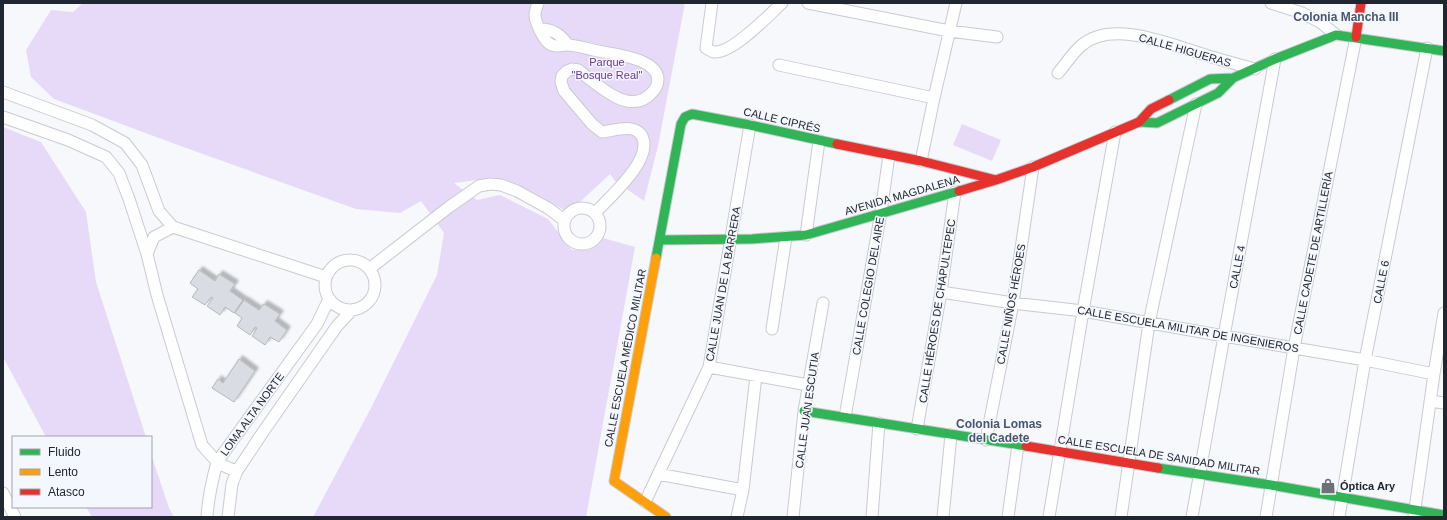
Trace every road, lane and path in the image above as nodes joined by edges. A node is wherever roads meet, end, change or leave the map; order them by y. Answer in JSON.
{"nodes":[{"id":1,"x":538,"y":3,"type":"edge"},
{"id":2,"x":712,"y":3,"type":"edge"},
{"id":3,"x":782,"y":3,"type":"edge"},
{"id":4,"x":808,"y":3,"type":"edge"},
{"id":5,"x":956,"y":3,"type":"edge"},
{"id":6,"x":1271,"y":3,"type":"edge"},
{"id":7,"x":1362,"y":3,"type":"edge"},
{"id":8,"x":949,"y":31,"type":"junction"},
{"id":9,"x":1336,"y":35,"type":"junction"},
{"id":10,"x":997,"y":37,"type":"dead end"},
{"id":11,"x":1356,"y":37,"type":"junction"},
{"id":12,"x":1427,"y":48,"type":"junction"},
{"id":13,"x":1444,"y":50,"type":"edge"},
{"id":14,"x":1275,"y":59,"type":"junction"},
{"id":15,"x":779,"y":65,"type":"dead end"},
{"id":16,"x":1255,"y":69,"type":"junction"},
{"id":17,"x":1058,"y":73,"type":"dead end"},
{"id":18,"x":1233,"y":78,"type":"junction"},
{"id":19,"x":3,"y":92,"type":"edge"},
{"id":20,"x":934,"y":98,"type":"junction"},
{"id":21,"x":1196,"y":104,"type":"junction"},
{"id":22,"x":3,"y":117,"type":"edge"},
{"id":23,"x":1139,"y":122,"type":"junction"},
{"id":24,"x":750,"y":125,"type":"junction"},
{"id":25,"x":1115,"y":132,"type":"junction"},
{"id":26,"x":819,"y":141,"type":"junction"},
{"id":27,"x":889,"y":155,"type":"junction"},
{"id":28,"x":921,"y":161,"type":"junction"},
{"id":29,"x":1034,"y":167,"type":"junction"},
{"id":30,"x":996,"y":180,"type":"junction"},
{"id":31,"x":955,"y":192,"type":"junction"},
{"id":32,"x":881,"y":212,"type":"junction"},
{"id":33,"x":596,"y":213,"type":"junction"},
{"id":34,"x":564,"y":220,"type":"junction"},
{"id":35,"x":173,"y":227,"type":"junction"},
{"id":36,"x":806,"y":235,"type":"junction"},
{"id":37,"x":786,"y":237,"type":"junction"},
{"id":38,"x":660,"y":240,"type":"junction"},
{"id":39,"x":731,"y":240,"type":"junction"},
{"id":40,"x":147,"y":254,"type":"junction"},
{"id":41,"x":369,"y":269,"type":"junction"},
{"id":42,"x":326,"y":277,"type":"junction"},
{"id":43,"x":941,"y":292,"type":"junction"},
{"id":44,"x":329,"y":299,"type":"junction"},
{"id":45,"x":823,"y":303,"type":"dead end"},
{"id":46,"x":1013,"y":303,"type":"junction"},
{"id":47,"x":352,"y":310,"type":"junction"},
{"id":48,"x":1083,"y":310,"type":"junction"},
{"id":49,"x":1444,"y":312,"type":"edge"},
{"id":50,"x":1149,"y":324,"type":"junction"},
{"id":51,"x":772,"y":329,"type":"dead end"},
{"id":52,"x":1224,"y":336,"type":"junction"},
{"id":53,"x":1294,"y":348,"type":"junction"},
{"id":54,"x":1365,"y":360,"type":"junction"},
{"id":55,"x":710,"y":367,"type":"junction"},
{"id":56,"x":1434,"y":374,"type":"junction"},
{"id":57,"x":756,"y":376,"type":"junction"},
{"id":58,"x":808,"y":386,"type":"junction"},
{"id":59,"x":1430,"y":401,"type":"junction"},
{"id":60,"x":1444,"y":403,"type":"edge"},
{"id":61,"x":804,"y":411,"type":"junction"},
{"id":62,"x":845,"y":417,"type":"junction"},
{"id":63,"x":879,"y":423,"type":"junction"},
{"id":64,"x":917,"y":429,"type":"junction"},
{"id":65,"x":951,"y":435,"type":"junction"},
{"id":66,"x":986,"y":440,"type":"junction"},
{"id":67,"x":1018,"y":445,"type":"junction"},
{"id":68,"x":1060,"y":451,"type":"junction"},
{"id":69,"x":217,"y":462,"type":"junction"},
{"id":70,"x":1129,"y":463,"type":"junction"},
{"id":71,"x":237,"y":471,"type":"junction"},
{"id":72,"x":658,"y":474,"type":"junction"},
{"id":73,"x":1199,"y":475,"type":"junction"},
{"id":74,"x":1271,"y":485,"type":"junction"},
{"id":75,"x":743,"y":490,"type":"junction"},
{"id":76,"x":3,"y":493,"type":"edge"},
{"id":77,"x":1342,"y":497,"type":"junction"},
{"id":78,"x":645,"y":502,"type":"junction"},
{"id":79,"x":3,"y":510,"type":"edge"},
{"id":80,"x":1415,"y":513,"type":"edge"},
{"id":81,"x":1444,"y":515,"type":"edge"},
{"id":82,"x":14,"y":517,"type":"edge"},
{"id":83,"x":208,"y":517,"type":"edge"},
{"id":84,"x":228,"y":517,"type":"edge"},
{"id":85,"x":666,"y":517,"type":"edge"},
{"id":86,"x":737,"y":517,"type":"edge"},
{"id":87,"x":793,"y":517,"type":"edge"},
{"id":88,"x":872,"y":517,"type":"edge"},
{"id":89,"x":942,"y":517,"type":"edge"},
{"id":90,"x":1008,"y":517,"type":"edge"},
{"id":91,"x":1049,"y":517,"type":"edge"},
{"id":92,"x":1121,"y":517,"type":"edge"},
{"id":93,"x":1192,"y":517,"type":"edge"},
{"id":94,"x":1266,"y":517,"type":"edge"},
{"id":95,"x":1338,"y":517,"type":"edge"}],
"edges":[{"from":1,"to":33,"type":"street"},
{"from":2,"to":3,"type":"street"},
{"from":4,"to":8,"type":"street"},
{"from":5,"to":8,"type":"street"},
{"from":6,"to":9,"type":"street"},
{"from":7,"to":11,"type":"street"},
{"from":8,"to":10,"type":"street"},
{"from":8,"to":20,"type":"street"},
{"from":9,"to":11,"type":"street","name":"AVENIDA MAGDALENA"},
{"from":9,"to":14,"type":"street","name":"AVENIDA MAGDALENA"},
{"from":11,"to":12,"type":"street","name":"AVENIDA MAGDALENA"},
{"from":11,"to":53,"type":"street","name":"CALLE CADETE DE ARTILLERÍA"},
{"from":12,"to":13,"type":"street","name":"AVENIDA MAGDALENA"},
{"from":12,"to":54,"type":"street","name":"CALLE 6"},
{"from":14,"to":16,"type":"street","name":"AVENIDA MAGDALENA"},
{"from":14,"to":52,"type":"street","name":"CALLE 4"},
{"from":15,"to":20,"type":"street"},
{"from":16,"to":17,"type":"street","name":"CALLE HIGUERAS"},
{"from":16,"to":18,"type":"street","name":"AVENIDA MAGDALENA"},
{"from":18,"to":21,"type":"street","name":"AVENIDA MAGDALENA"},
{"from":18,"to":23,"type":"street","name":"AVENIDA MAGDALENA"},
{"from":19,"to":35,"type":"street"},
{"from":20,"to":28,"type":"street"},
{"from":21,"to":23,"type":"street","name":"AVENIDA MAGDALENA"},
{"from":21,"to":50,"type":"street"},
{"from":22,"to":40,"type":"street","name":"LOMA ALTA NORTE"},
{"from":23,"to":25,"type":"street","name":"AVENIDA MAGDALENA"},
{"from":24,"to":26,"type":"street","name":"CALLE CIPRÉS"},
{"from":24,"to":38,"type":"street","name":"CALLE CIPRÉS"},
{"from":24,"to":39,"type":"street","name":"CALLE JUAN DE LA BARRERA"},
{"from":25,"to":29,"type":"street","name":"AVENIDA MAGDALENA"},
{"from":25,"to":48,"type":"street"},
{"from":26,"to":27,"type":"street","name":"CALLE CIPRÉS"},
{"from":26,"to":36,"type":"street"},
{"from":27,"to":28,"type":"street","name":"CALLE CIPRÉS"},
{"from":27,"to":32,"type":"street","name":"CALLE COLEGIO DEL AIRE"},
{"from":28,"to":30,"type":"street","name":"CALLE CIPRÉS"},
{"from":29,"to":30,"type":"street","name":"AVENIDA MAGDALENA"},
{"from":29,"to":46,"type":"street","name":"CALLE NIÑOS HÉROES"},
{"from":30,"to":31,"type":"street","name":"AVENIDA MAGDALENA"},
{"from":31,"to":32,"type":"street","name":"AVENIDA MAGDALENA"},
{"from":31,"to":43,"type":"street","name":"CALLE HÉROES DE CHAPULTEPEC"},
{"from":32,"to":36,"type":"street","name":"AVENIDA MAGDALENA"},
{"from":32,"to":62,"type":"street","name":"CALLE COLEGIO DEL AIRE"},
{"from":33,"to":34,"type":"street"},
{"from":33,"to":34,"type":"street"},
{"from":34,"to":41,"type":"street"},
{"from":35,"to":40,"type":"street"},
{"from":35,"to":42,"type":"street"},
{"from":36,"to":37,"type":"street","name":"AVENIDA MAGDALENA"},
{"from":37,"to":39,"type":"street","name":"AVENIDA MAGDALENA"},
{"from":37,"to":51,"type":"street"},
{"from":38,"to":39,"type":"street","name":"AVENIDA MAGDALENA"},
{"from":38,"to":78,"type":"street","name":"CALLE ESCUELA MÉDICO MILITAR"},
{"from":39,"to":55,"type":"street","name":"CALLE JUAN DE LA BARRERA"},
{"from":40,"to":69,"type":"street","name":"LOMA ALTA NORTE"},
{"from":41,"to":42,"type":"street"},
{"from":41,"to":47,"type":"street","name":"LOMA ALTA NORTE"},
{"from":42,"to":44,"type":"street"},
{"from":43,"to":46,"type":"street","name":"CALLE ESCUELA MILITAR DE INGENIEROS"},
{"from":43,"to":64,"type":"street","name":"CALLE HÉROES DE CHAPULTEPEC"},
{"from":44,"to":47,"type":"street"},
{"from":44,"to":69,"type":"street","name":"LOMA ALTA NORTE"},
{"from":45,"to":58,"type":"street","name":"CALLE JUAN ESCUTIA"},
{"from":46,"to":48,"type":"street","name":"CALLE ESCUELA MILITAR DE INGENIEROS"},
{"from":46,"to":66,"type":"street","name":"CALLE NIÑOS HÉROES"},
{"from":47,"to":71,"type":"street","name":"LOMA ALTA NORTE"},
{"from":48,"to":50,"type":"street","name":"CALLE ESCUELA MILITAR DE INGENIEROS"},
{"from":48,"to":68,"type":"street"},
{"from":49,"to":56,"type":"street"},
{"from":50,"to":52,"type":"street","name":"CALLE ESCUELA MILITAR DE INGENIEROS"},
{"from":50,"to":70,"type":"street"},
{"from":52,"to":53,"type":"street","name":"CALLE ESCUELA MILITAR DE INGENIEROS"},
{"from":52,"to":73,"type":"street","name":"CALLE 4"},
{"from":53,"to":54,"type":"street","name":"CALLE ESCUELA MILITAR DE INGENIEROS"},
{"from":53,"to":74,"type":"street","name":"CALLE CADETE DE ARTILLERÍA"},
{"from":54,"to":56,"type":"street","name":"CALLE ESCUELA MILITAR DE INGENIEROS"},
{"from":54,"to":77,"type":"street","name":"CALLE 6"},
{"from":55,"to":57,"type":"street"},
{"from":55,"to":72,"type":"street","name":"CALLE JUAN DE LA BARRERA"},
{"from":56,"to":59,"type":"street"},
{"from":57,"to":58,"type":"street"},
{"from":57,"to":75,"type":"street"},
{"from":58,"to":61,"type":"street","name":"CALLE JUAN ESCUTIA"},
{"from":59,"to":60,"type":"street"},
{"from":59,"to":80,"type":"street"},
{"from":61,"to":62,"type":"street","name":"CALLE ESCUELA DE SANIDAD MILITAR"},
{"from":61,"to":87,"type":"street","name":"CALLE JUAN ESCUTIA"},
{"from":62,"to":63,"type":"street","name":"CALLE ESCUELA DE SANIDAD MILITAR"},
{"from":63,"to":64,"type":"street","name":"CALLE ESCUELA DE SANIDAD MILITAR"},
{"from":63,"to":88,"type":"street"},
{"from":64,"to":65,"type":"street","name":"CALLE ESCUELA DE SANIDAD MILITAR"},
{"from":65,"to":66,"type":"street","name":"CALLE ESCUELA DE SANIDAD MILITAR"},
{"from":65,"to":89,"type":"street"},
{"from":66,"to":67,"type":"street","name":"CALLE ESCUELA DE SANIDAD MILITAR"},
{"from":67,"to":68,"type":"street","name":"CALLE ESCUELA DE SANIDAD MILITAR"},
{"from":67,"to":90,"type":"street"},
{"from":68,"to":70,"type":"street","name":"CALLE ESCUELA DE SANIDAD MILITAR"},
{"from":68,"to":91,"type":"street"},
{"from":69,"to":71,"type":"street"},
{"from":69,"to":83,"type":"street"},
{"from":70,"to":73,"type":"street","name":"CALLE ESCUELA DE SANIDAD MILITAR"},
{"from":70,"to":92,"type":"street"},
{"from":71,"to":84,"type":"street","name":"LOMA ALTA NORTE"},
{"from":72,"to":75,"type":"street"},
{"from":72,"to":78,"type":"street","name":"CALLE JUAN DE LA BARRERA"},
{"from":73,"to":74,"type":"street","name":"CALLE ESCUELA DE SANIDAD MILITAR"},
{"from":73,"to":93,"type":"street","name":"CALLE 4"},
{"from":74,"to":77,"type":"street","name":"CALLE ESCUELA DE SANIDAD MILITAR"},
{"from":74,"to":94,"type":"street","name":"CALLE CADETE DE ARTILLERÍA"},
{"from":75,"to":86,"type":"street"},
{"from":76,"to":82,"type":"street"},
{"from":77,"to":80,"type":"street","name":"CALLE ESCUELA DE SANIDAD MILITAR"},
{"from":77,"to":95,"type":"street","name":"CALLE 6"},
{"from":78,"to":85,"type":"street"},
{"from":79,"to":82,"type":"street"},
{"from":80,"to":81,"type":"street","name":"CALLE ESCUELA DE SANIDAD MILITAR"}]}
